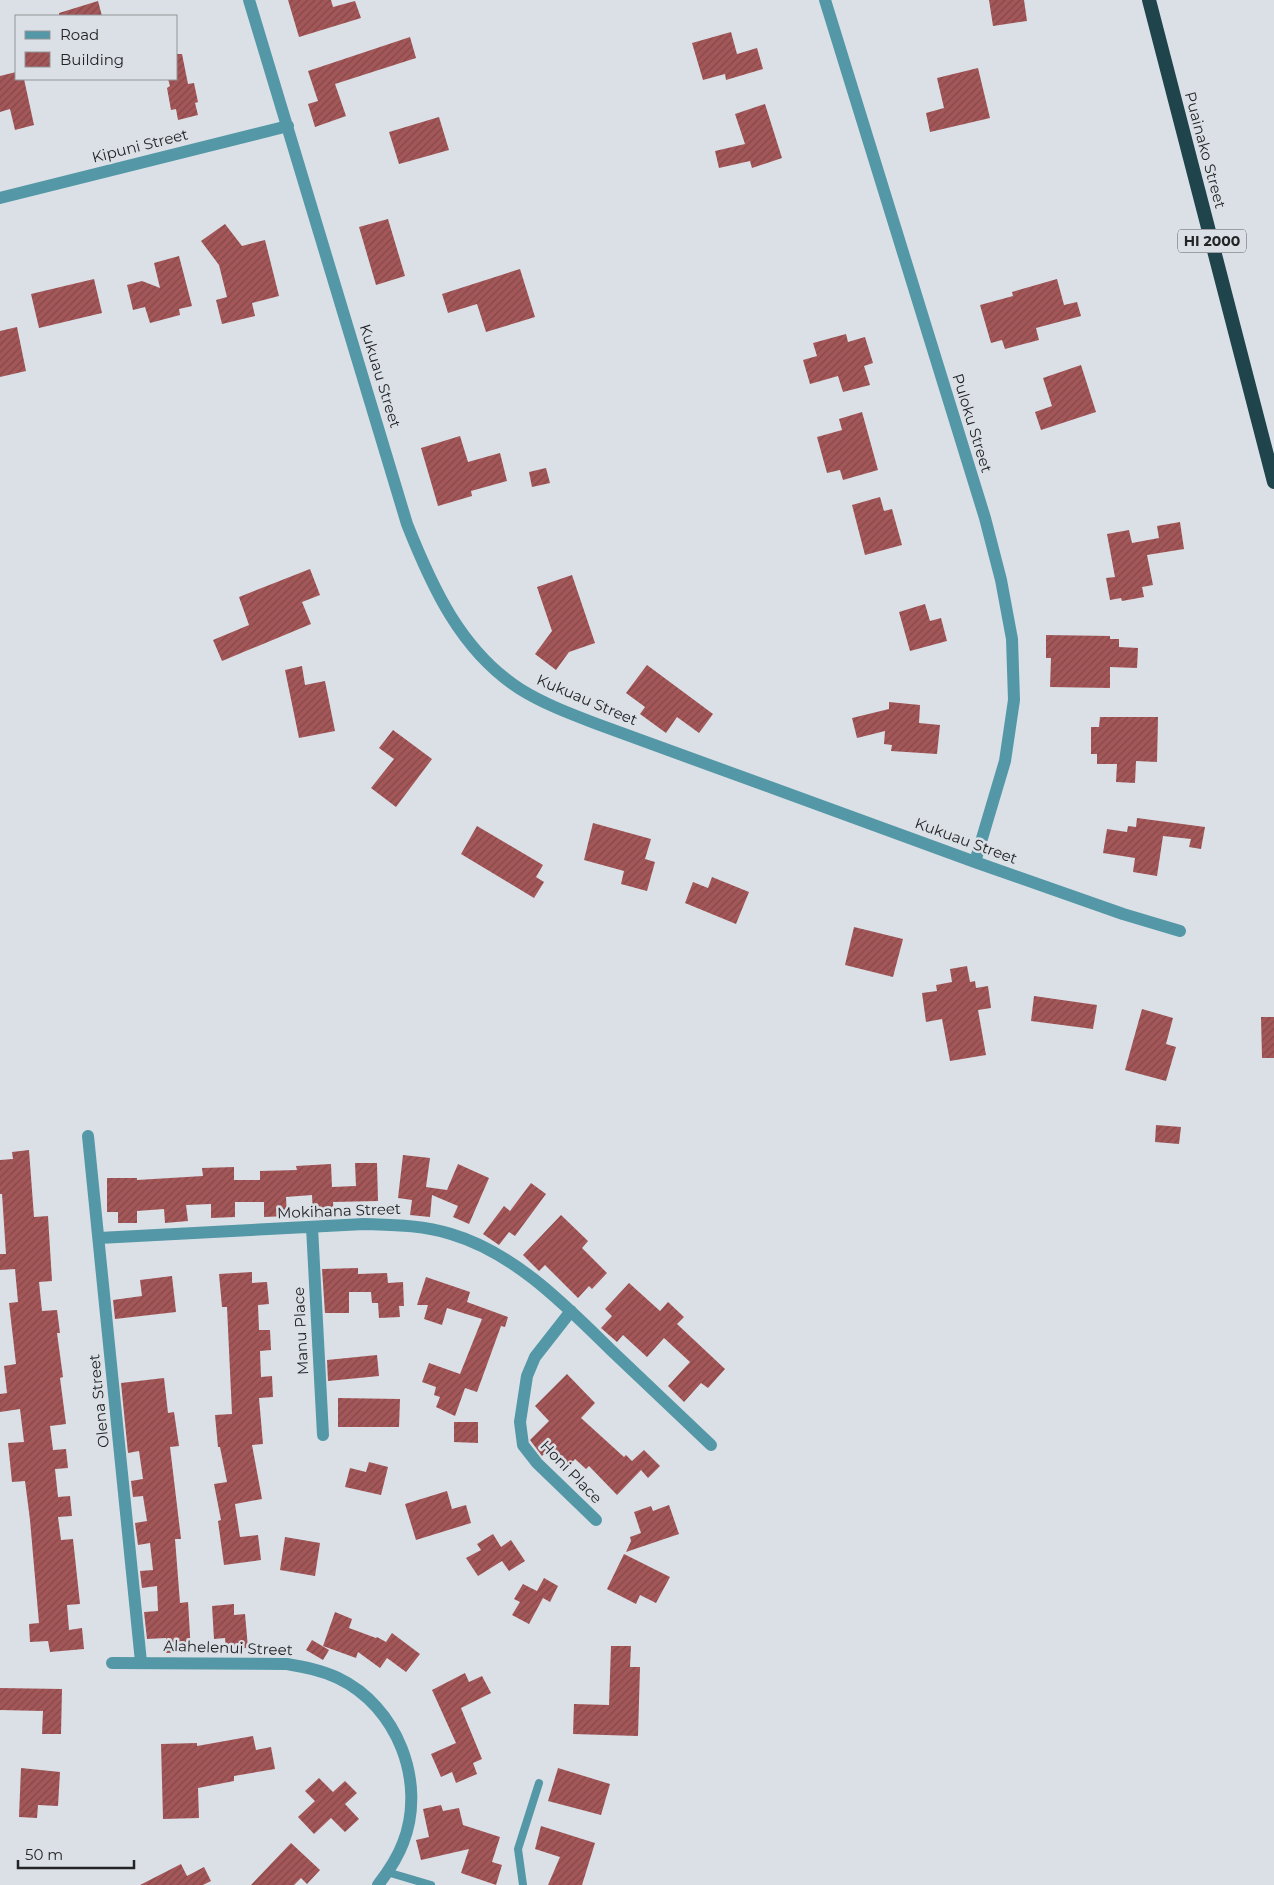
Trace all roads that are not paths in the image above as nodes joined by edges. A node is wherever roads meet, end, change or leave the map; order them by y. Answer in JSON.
{"nodes":[{"id":1,"x":249,"y":0,"type":"edge"},
{"id":2,"x":825,"y":0,"type":"edge"},
{"id":3,"x":1149,"y":0,"type":"edge"},
{"id":4,"x":288,"y":126,"type":"junction"},
{"id":5,"x":0,"y":198,"type":"edge"},
{"id":6,"x":1274,"y":482,"type":"edge"},
{"id":7,"x":974,"y":862,"type":"junction"},
{"id":8,"x":1180,"y":930,"type":"dead end"},
{"id":9,"x":88,"y":1136,"type":"dead end"},
{"id":10,"x":312,"y":1226,"type":"junction"},
{"id":11,"x":99,"y":1238,"type":"junction"},
{"id":12,"x":571,"y":1311,"type":"junction"},
{"id":13,"x":323,"y":1435,"type":"dead end"},
{"id":14,"x":711,"y":1445,"type":"dead end"},
{"id":15,"x":596,"y":1520,"type":"dead end"},
{"id":16,"x":141,"y":1662,"type":"junction"},
{"id":17,"x":112,"y":1663,"type":"dead end"},
{"id":18,"x":539,"y":1783,"type":"dead end"},
{"id":19,"x":387,"y":1872,"type":"junction"},
{"id":20,"x":378,"y":1885,"type":"edge"},
{"id":21,"x":431,"y":1885,"type":"edge"},
{"id":22,"x":523,"y":1885,"type":"edge"}],
"edges":[{"from":1,"to":4,"type":"street","name":"Kukuau Street"},
{"from":2,"to":7,"type":"street","name":"Puloku Street"},
{"from":3,"to":6,"type":"highway","name":"Puainako Street","number":"HI 2000"},
{"from":4,"to":5,"type":"street","name":"Kipuni Street"},
{"from":4,"to":7,"type":"street","name":"Kukuau Street"},
{"from":7,"to":8,"type":"street","name":"Kukuau Street"},
{"from":9,"to":11,"type":"street","name":"Olena Street"},
{"from":10,"to":11,"type":"street","name":"Mokihana Street"},
{"from":10,"to":12,"type":"street","name":"Mokihana Street"},
{"from":10,"to":13,"type":"street","name":"Manu Place"},
{"from":11,"to":16,"type":"street","name":"Olena Street"},
{"from":12,"to":14,"type":"street","name":"Mokihana Street"},
{"from":12,"to":15,"type":"street","name":"Honi Place"},
{"from":16,"to":17,"type":"street","name":"Alahelenui Street"},
{"from":16,"to":19,"type":"street","name":"Alahelenui Street"},
{"from":18,"to":22,"type":"lane"},
{"from":19,"to":20,"type":"street","name":"Alahelenui Street"},
{"from":19,"to":21,"type":"lane"}]}
